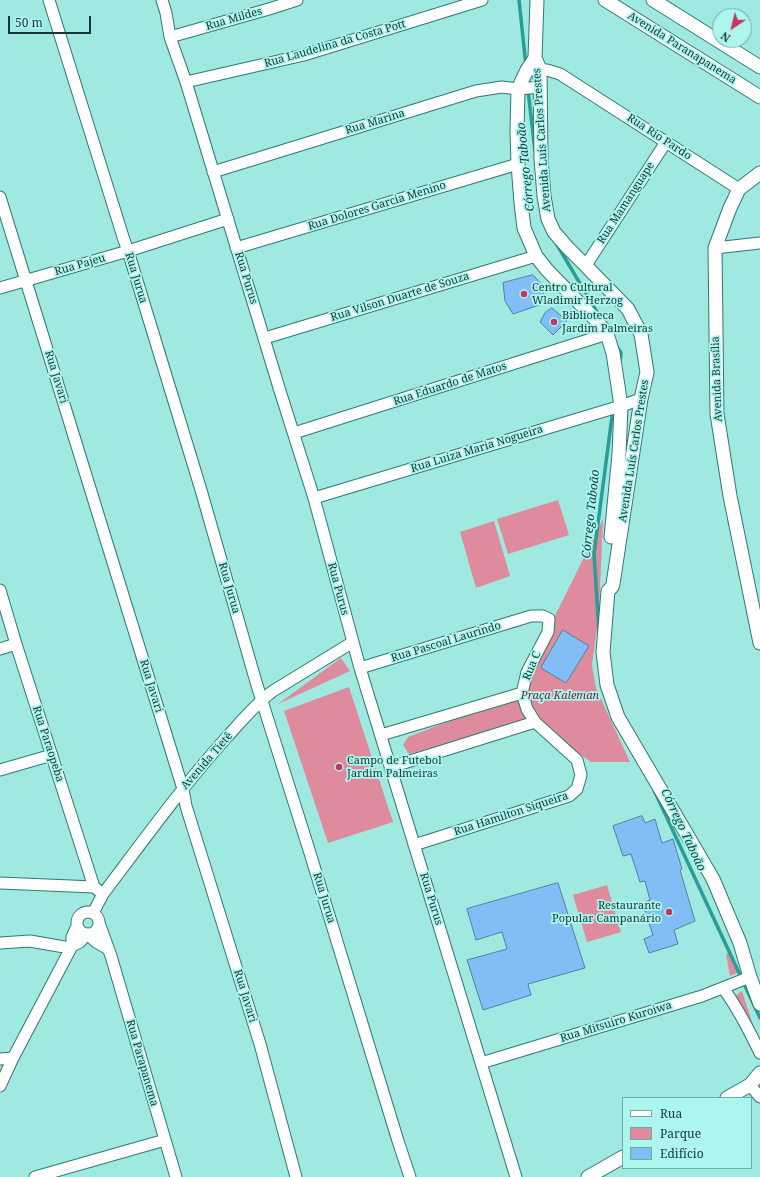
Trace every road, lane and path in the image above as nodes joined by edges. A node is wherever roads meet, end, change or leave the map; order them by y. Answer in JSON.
{"nodes":[{"id":1,"x":49,"y":0,"type":"edge"},
{"id":2,"x":162,"y":0,"type":"edge"},
{"id":3,"x":297,"y":0,"type":"edge"},
{"id":4,"x":482,"y":0,"type":"edge"},
{"id":5,"x":605,"y":0,"type":"edge"},
{"id":6,"x":653,"y":0,"type":"edge"},
{"id":7,"x":539,"y":2,"type":"edge"},
{"id":8,"x":170,"y":37,"type":"junction"},
{"id":9,"x":538,"y":64,"type":"junction"},
{"id":10,"x":760,"y":67,"type":"edge"},
{"id":11,"x":186,"y":82,"type":"junction"},
{"id":12,"x":540,"y":87,"type":"junction"},
{"id":13,"x":518,"y":89,"type":"junction"},
{"id":14,"x":760,"y":97,"type":"edge"},
{"id":15,"x":666,"y":142,"type":"junction"},
{"id":16,"x":518,"y":164,"type":"junction"},
{"id":17,"x":213,"y":172,"type":"junction"},
{"id":18,"x":760,"y":173,"type":"edge"},
{"id":19,"x":739,"y":189,"type":"junction"},
{"id":20,"x":0,"y":198,"type":"edge"},
{"id":21,"x":228,"y":219,"type":"junction"},
{"id":22,"x":760,"y":243,"type":"edge"},
{"id":23,"x":236,"y":248,"type":"junction"},
{"id":24,"x":715,"y":248,"type":"junction"},
{"id":25,"x":128,"y":251,"type":"junction"},
{"id":26,"x":536,"y":256,"type":"junction"},
{"id":27,"x":586,"y":266,"type":"junction"},
{"id":28,"x":26,"y":280,"type":"junction"},
{"id":29,"x":0,"y":288,"type":"edge"},
{"id":30,"x":607,"y":334,"type":"junction"},
{"id":31,"x":264,"y":338,"type":"junction"},
{"id":32,"x":641,"y":399,"type":"junction"},
{"id":33,"x":621,"y":406,"type":"junction"},
{"id":34,"x":294,"y":433,"type":"junction"},
{"id":35,"x":314,"y":498,"type":"junction"},
{"id":36,"x":0,"y":590,"type":"edge"},
{"id":37,"x":608,"y":591,"type":"junction"},
{"id":38,"x":531,"y":616,"type":"joint"},
{"id":39,"x":353,"y":642,"type":"junction"},
{"id":40,"x":760,"y":643,"type":"edge"},
{"id":41,"x":16,"y":644,"type":"junction"},
{"id":42,"x":0,"y":649,"type":"edge"},
{"id":43,"x":360,"y":668,"type":"junction"},
{"id":44,"x":522,"y":693,"type":"junction"},
{"id":45,"x":262,"y":699,"type":"junction"},
{"id":46,"x":535,"y":722,"type":"junction"},
{"id":47,"x":381,"y":735,"type":"junction"},
{"id":48,"x":52,"y":755,"type":"junction"},
{"id":49,"x":577,"y":760,"type":"joint"},
{"id":50,"x":391,"y":767,"type":"junction"},
{"id":51,"x":0,"y":770,"type":"edge"},
{"id":52,"x":183,"y":789,"type":"junction"},
{"id":53,"x":414,"y":845,"type":"junction"},
{"id":54,"x":0,"y":883,"type":"edge"},
{"id":55,"x":98,"y":890,"type":"junction"},
{"id":56,"x":93,"y":913,"type":"junction"},
{"id":57,"x":99,"y":924,"type":"junction"},
{"id":58,"x":77,"y":926,"type":"junction"},
{"id":59,"x":87,"y":934,"type":"junction"},
{"id":60,"x":0,"y":943,"type":"edge"},
{"id":61,"x":71,"y":947,"type":"junction"},
{"id":62,"x":108,"y":949,"type":"junction"},
{"id":63,"x":750,"y":977,"type":"junction"},
{"id":64,"x":723,"y":988,"type":"junction"},
{"id":65,"x":760,"y":1004,"type":"edge"},
{"id":66,"x":760,"y":1053,"type":"edge"},
{"id":67,"x":13,"y":1058,"type":"junction"},
{"id":68,"x":0,"y":1059,"type":"edge"},
{"id":69,"x":481,"y":1063,"type":"junction"},
{"id":70,"x":760,"y":1073,"type":"edge"},
{"id":71,"x":750,"y":1085,"type":"junction"},
{"id":72,"x":0,"y":1086,"type":"edge"},
{"id":73,"x":729,"y":1097,"type":"edge"},
{"id":74,"x":760,"y":1097,"type":"edge"},
{"id":75,"x":165,"y":1140,"type":"junction"},
{"id":76,"x":622,"y":1158,"type":"edge"},
{"id":77,"x":35,"y":1177,"type":"edge"},
{"id":78,"x":176,"y":1177,"type":"edge"},
{"id":79,"x":296,"y":1177,"type":"edge"},
{"id":80,"x":410,"y":1177,"type":"edge"},
{"id":81,"x":516,"y":1177,"type":"edge"},
{"id":82,"x":588,"y":1177,"type":"edge"}],
"edges":[{"from":1,"to":25,"type":"street","name":"Rua Jurua"},
{"from":2,"to":8,"type":"street","name":"Rua Purus"},
{"from":3,"to":8,"type":"street","name":"Rua Mildes"},
{"from":4,"to":11,"type":"street","name":"Rua Laudelina da Costa Pott"},
{"from":5,"to":14,"type":"street","name":"Avenida Paranapanema"},
{"from":6,"to":10,"type":"street"},
{"from":7,"to":9,"type":"street","name":"Avenida Luís Carlos Prestes"},
{"from":8,"to":11,"type":"street","name":"Rua Purus"},
{"from":9,"to":12,"type":"street","name":"Avenida Luís Carlos Prestes"},
{"from":9,"to":13,"type":"street","name":"Avenida Luís Carlos Prestes"},
{"from":9,"to":15,"type":"street","name":"Rua Rio Pardo"},
{"from":11,"to":17,"type":"street","name":"Rua Purus"},
{"from":12,"to":13,"type":"street","name":"Rua Marina"},
{"from":12,"to":27,"type":"street","name":"Avenida Luís Carlos Prestes"},
{"from":13,"to":16,"type":"street","name":"Avenida Luís Carlos Prestes"},
{"from":13,"to":17,"type":"street","name":"Rua Marina"},
{"from":15,"to":19,"type":"street","name":"Rua Rio Pardo"},
{"from":15,"to":27,"type":"street","name":"Rua Mamanguape"},
{"from":16,"to":23,"type":"street","name":"Rua Dolores Garcia Menino"},
{"from":16,"to":26,"type":"street","name":"Avenida Luís Carlos Prestes"},
{"from":17,"to":21,"type":"street","name":"Rua Purus"},
{"from":18,"to":19,"type":"street","name":"Avenida Brasília"},
{"from":19,"to":24,"type":"street","name":"Avenida Brasília"},
{"from":20,"to":28,"type":"street","name":"Rua Javari"},
{"from":21,"to":23,"type":"street","name":"Rua Purus"},
{"from":21,"to":25,"type":"street","name":"Rua Pajeu"},
{"from":22,"to":24,"type":"street"},
{"from":23,"to":31,"type":"street","name":"Rua Purus"},
{"from":24,"to":40,"type":"street","name":"Avenida Brasília"},
{"from":25,"to":28,"type":"street","name":"Rua Pajeu"},
{"from":25,"to":45,"type":"street","name":"Rua Jurua"},
{"from":26,"to":30,"type":"street","name":"Avenida Luís Carlos Prestes"},
{"from":26,"to":31,"type":"street","name":"Rua Vilson Duarte de Souza"},
{"from":27,"to":32,"type":"street","name":"Avenida Luís Carlos Prestes"},
{"from":28,"to":29,"type":"street","name":"Rua Pajeu"},
{"from":28,"to":52,"type":"street","name":"Rua Javari"},
{"from":30,"to":33,"type":"street","name":"Avenida Luís Carlos Prestes"},
{"from":30,"to":34,"type":"street","name":"Rua Eduardo de Matos"},
{"from":31,"to":34,"type":"street","name":"Rua Purus"},
{"from":32,"to":33,"type":"street","name":"Rua Luíza Maria Nogueira"},
{"from":32,"to":37,"type":"street","name":"Avenida Luís Carlos Prestes"},
{"from":33,"to":35,"type":"street","name":"Rua Luíza Maria Nogueira"},
{"from":33,"to":37,"type":"street","name":"Avenida Luís Carlos Prestes"},
{"from":34,"to":35,"type":"street","name":"Rua Purus"},
{"from":35,"to":39,"type":"street","name":"Rua Purus"},
{"from":36,"to":41,"type":"street","name":"Rua Paraopeba"},
{"from":37,"to":63,"type":"street","name":"Avenida Luís Carlos Prestes"},
{"from":38,"to":43,"type":"street","name":"Rua Pascoal Laurindo"},
{"from":38,"to":44,"type":"street","name":"Rua C"},
{"from":39,"to":43,"type":"street","name":"Rua Purus"},
{"from":39,"to":45,"type":"street","name":"Avenida Tietê"},
{"from":41,"to":42,"type":"street"},
{"from":41,"to":48,"type":"street","name":"Rua Paraopeba"},
{"from":43,"to":47,"type":"street","name":"Rua Purus"},
{"from":44,"to":46,"type":"street","name":"Rua C"},
{"from":44,"to":47,"type":"street"},
{"from":45,"to":52,"type":"street","name":"Avenida Tietê"},
{"from":45,"to":80,"type":"street","name":"Rua Jurua"},
{"from":46,"to":49,"type":"street","name":"Rua C"},
{"from":46,"to":50,"type":"street"},
{"from":47,"to":50,"type":"street","name":"Rua Purus"},
{"from":48,"to":51,"type":"street"},
{"from":48,"to":55,"type":"street","name":"Rua Paraopeba"},
{"from":49,"to":53,"type":"street","name":"Rua Hamilton Siqueira"},
{"from":50,"to":53,"type":"street","name":"Rua Purus"},
{"from":52,"to":55,"type":"street","name":"Avenida Tietê"},
{"from":52,"to":79,"type":"street","name":"Rua Javari"},
{"from":53,"to":69,"type":"street","name":"Rua Purus"},
{"from":54,"to":55,"type":"street"},
{"from":55,"to":56,"type":"street","name":"Avenida Tietê"},
{"from":56,"to":57,"type":"street"},
{"from":56,"to":58,"type":"street"},
{"from":57,"to":59,"type":"street"},
{"from":57,"to":62,"type":"street","name":"Rua Parapanema"},
{"from":58,"to":59,"type":"street"},
{"from":58,"to":61,"type":"street"},
{"from":59,"to":61,"type":"street"},
{"from":59,"to":62,"type":"street"},
{"from":60,"to":61,"type":"street"},
{"from":61,"to":67,"type":"street"},
{"from":62,"to":75,"type":"street","name":"Rua Parapanema"},
{"from":63,"to":64,"type":"street","name":"Rua Mitsuiro Kuroiwa"},
{"from":63,"to":65,"type":"street","name":"Avenida Luís Carlos Prestes"},
{"from":64,"to":66,"type":"street"},
{"from":64,"to":69,"type":"street","name":"Rua Mitsuiro Kuroiwa"},
{"from":67,"to":68,"type":"street"},
{"from":67,"to":72,"type":"street"},
{"from":69,"to":81,"type":"street","name":"Rua Purus"},
{"from":70,"to":71,"type":"street"},
{"from":71,"to":73,"type":"street"},
{"from":71,"to":74,"type":"street"},
{"from":75,"to":77,"type":"street"},
{"from":75,"to":78,"type":"street","name":"Rua Parapanema"},
{"from":76,"to":82,"type":"street"}]}
